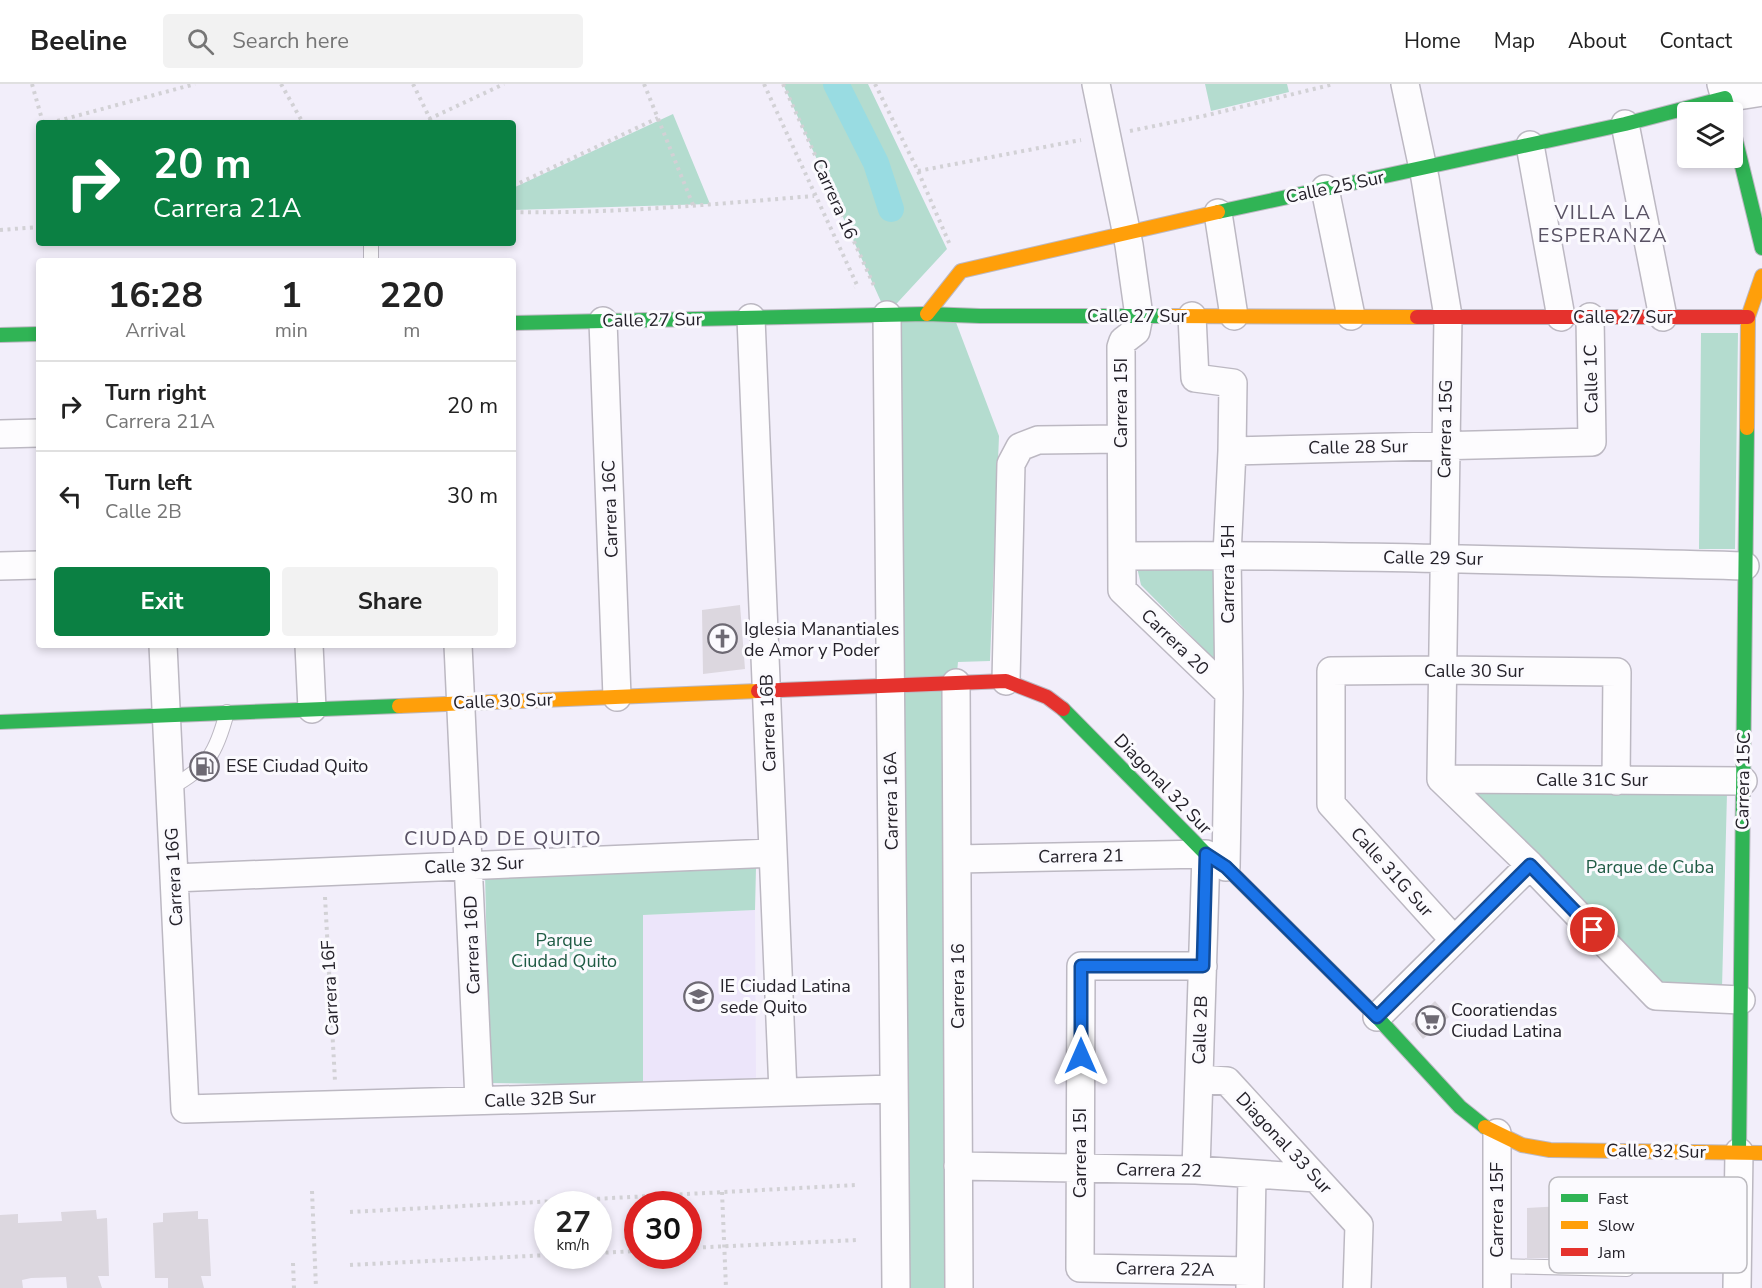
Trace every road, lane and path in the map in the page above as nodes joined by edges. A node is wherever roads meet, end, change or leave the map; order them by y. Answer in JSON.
{"nodes":[{"id":1,"x":32,"y":84,"type":"edge"},
{"id":2,"x":195,"y":84,"type":"edge"},
{"id":3,"x":280,"y":84,"type":"edge"},
{"id":4,"x":413,"y":84,"type":"edge"},
{"id":5,"x":504,"y":84,"type":"edge"},
{"id":6,"x":644,"y":84,"type":"edge"},
{"id":7,"x":764,"y":84,"type":"edge"},
{"id":8,"x":783,"y":84,"type":"edge"},
{"id":9,"x":875,"y":84,"type":"edge"},
{"id":10,"x":1096,"y":84,"type":"edge"},
{"id":11,"x":1405,"y":84,"type":"edge"},
{"id":12,"x":1762,"y":92,"type":"edge"},
{"id":13,"x":1725,"y":98,"type":"edge"},
{"id":14,"x":658,"y":118,"type":"junction"},
{"id":15,"x":429,"y":119,"type":"joint"},
{"id":16,"x":42,"y":120,"type":"edge"},
{"id":17,"x":61,"y":120,"type":"edge"},
{"id":18,"x":301,"y":120,"type":"edge"},
{"id":19,"x":1624,"y":124,"type":"junction"},
{"id":20,"x":1530,"y":145,"type":"junction"},
{"id":21,"x":1743,"y":159,"type":"edge"},
{"id":22,"x":1423,"y":168,"type":"junction"},
{"id":23,"x":516,"y":185,"type":"edge"},
{"id":24,"x":1325,"y":189,"type":"junction"},
{"id":25,"x":814,"y":196,"type":"junction"},
{"id":26,"x":1757,"y":202,"type":"edge"},
{"id":27,"x":693,"y":205,"type":"junction"},
{"id":28,"x":516,"y":212,"type":"edge"},
{"id":29,"x":1218,"y":213,"type":"junction"},
{"id":30,"x":36,"y":227,"type":"edge"},
{"id":31,"x":0,"y":230,"type":"edge"},
{"id":32,"x":1127,"y":232,"type":"junction"},
{"id":33,"x":1762,"y":249,"type":"edge"},
{"id":34,"x":961,"y":271,"type":"junction"},
{"id":35,"x":1762,"y":276,"type":"edge"},
{"id":36,"x":857,"y":285,"type":"dead end"},
{"id":37,"x":927,"y":314,"type":"junction"},
{"id":38,"x":887,"y":315,"type":"junction"},
{"id":39,"x":1139,"y":316,"type":"junction"},
{"id":40,"x":1191,"y":316,"type":"junction"},
{"id":41,"x":1234,"y":316,"type":"junction"},
{"id":42,"x":1351,"y":316,"type":"junction"},
{"id":43,"x":1448,"y":316,"type":"junction"},
{"id":44,"x":1561,"y":316,"type":"junction"},
{"id":45,"x":1590,"y":317,"type":"junction"},
{"id":46,"x":1663,"y":317,"type":"junction"},
{"id":47,"x":1755,"y":317,"type":"edge"},
{"id":48,"x":751,"y":318,"type":"junction"},
{"id":49,"x":603,"y":321,"type":"junction"},
{"id":50,"x":516,"y":323,"type":"edge"},
{"id":51,"x":36,"y":334,"type":"edge"},
{"id":52,"x":0,"y":335,"type":"edge"},
{"id":53,"x":36,"y":433,"type":"edge"},
{"id":54,"x":0,"y":434,"type":"edge"},
{"id":55,"x":1121,"y":438,"type":"junction"},
{"id":56,"x":1592,"y":442,"type":"joint"},
{"id":57,"x":1444,"y":446,"type":"junction"},
{"id":58,"x":1232,"y":451,"type":"junction"},
{"id":59,"x":1227,"y":555,"type":"junction"},
{"id":60,"x":1122,"y":556,"type":"junction"},
{"id":61,"x":1443,"y":558,"type":"junction"},
{"id":62,"x":36,"y":565,"type":"edge"},
{"id":63,"x":0,"y":566,"type":"edge"},
{"id":64,"x":1745,"y":566,"type":"junction"},
{"id":65,"x":1122,"y":590,"type":"joint"},
{"id":66,"x":1753,"y":635,"type":"edge"},
{"id":67,"x":163,"y":648,"type":"edge"},
{"id":68,"x":309,"y":648,"type":"edge"},
{"id":69,"x":458,"y":648,"type":"edge"},
{"id":70,"x":1442,"y":670,"type":"junction"},
{"id":71,"x":1006,"y":681,"type":"junction"},
{"id":72,"x":956,"y":683,"type":"junction"},
{"id":73,"x":890,"y":686,"type":"junction"},
{"id":74,"x":766,"y":691,"type":"junction"},
{"id":75,"x":1229,"y":693,"type":"junction"},
{"id":76,"x":617,"y":697,"type":"junction"},
{"id":77,"x":460,"y":703,"type":"junction"},
{"id":78,"x":312,"y":709,"type":"junction"},
{"id":79,"x":227,"y":712,"type":"junction"},
{"id":80,"x":167,"y":715,"type":"junction"},
{"id":81,"x":0,"y":722,"type":"edge"},
{"id":82,"x":1441,"y":779,"type":"junction"},
{"id":83,"x":1616,"y":781,"type":"junction"},
{"id":84,"x":1743,"y":782,"type":"junction"},
{"id":85,"x":170,"y":788,"type":"junction"},
{"id":86,"x":1331,"y":804,"type":"joint"},
{"id":87,"x":773,"y":853,"type":"junction"},
{"id":88,"x":957,"y":859,"type":"junction"},
{"id":89,"x":1216,"y":860,"type":"junction"},
{"id":90,"x":469,"y":865,"type":"junction"},
{"id":91,"x":1530,"y":865,"type":"junction"},
{"id":92,"x":324,"y":872,"type":"junction"},
{"id":93,"x":174,"y":878,"type":"junction"},
{"id":94,"x":1752,"y":923,"type":"edge"},
{"id":95,"x":1454,"y":940,"type":"junction"},
{"id":96,"x":1203,"y":966,"type":"junction"},
{"id":97,"x":1741,"y":1000,"type":"junction"},
{"id":98,"x":1377,"y":1017,"type":"junction"},
{"id":99,"x":1199,"y":1079,"type":"junction"},
{"id":100,"x":894,"y":1089,"type":"junction"},
{"id":101,"x":783,"y":1092,"type":"junction"},
{"id":102,"x":479,"y":1100,"type":"junction"},
{"id":103,"x":336,"y":1104,"type":"junction"},
{"id":104,"x":185,"y":1109,"type":"joint"},
{"id":105,"x":1497,"y":1133,"type":"junction"},
{"id":106,"x":1750,"y":1152,"type":"edge"},
{"id":107,"x":958,"y":1166,"type":"junction"},
{"id":108,"x":1080,"y":1169,"type":"junction"},
{"id":109,"x":1196,"y":1170,"type":"junction"},
{"id":110,"x":1252,"y":1174,"type":"junction"},
{"id":111,"x":1316,"y":1178,"type":"junction"},
{"id":112,"x":1747,"y":1183,"type":"edge"},
{"id":113,"x":856,"y":1185,"type":"dead end"},
{"id":114,"x":312,"y":1191,"type":"dead end"},
{"id":115,"x":722,"y":1192,"type":"junction"},
{"id":116,"x":350,"y":1212,"type":"dead end"},
{"id":117,"x":858,"y":1240,"type":"dead end"},
{"id":118,"x":724,"y":1246,"type":"junction"},
{"id":119,"x":702,"y":1247,"type":"edge"},
{"id":120,"x":534,"y":1256,"type":"edge"},
{"id":121,"x":293,"y":1263,"type":"dead end"},
{"id":122,"x":350,"y":1265,"type":"dead end"},
{"id":123,"x":1080,"y":1268,"type":"joint"},
{"id":124,"x":1562,"y":1273,"type":"edge"},
{"id":125,"x":1738,"y":1273,"type":"edge"},
{"id":126,"x":1497,"y":1277,"type":"edge"},
{"id":127,"x":1250,"y":1280,"type":"edge"},
{"id":128,"x":294,"y":1288,"type":"edge"},
{"id":129,"x":316,"y":1288,"type":"edge"},
{"id":130,"x":726,"y":1288,"type":"edge"},
{"id":131,"x":897,"y":1288,"type":"edge"},
{"id":132,"x":959,"y":1288,"type":"edge"},
{"id":133,"x":1357,"y":1288,"type":"edge"},
{"id":134,"x":1737,"y":1288,"type":"edge"}],
"edges":[{"from":1,"to":16,"type":"path"},
{"from":2,"to":17,"type":"path"},
{"from":3,"to":18,"type":"path"},
{"from":4,"to":15,"type":"path"},
{"from":5,"to":15,"type":"path"},
{"from":6,"to":14,"type":"path"},
{"from":7,"to":25,"type":"path"},
{"from":8,"to":38,"type":"path","name":"Carrera 16"},
{"from":9,"to":34,"type":"path"},
{"from":10,"to":32,"type":"street"},
{"from":11,"to":22,"type":"street","name":"Carrera 15G"},
{"from":12,"to":13,"type":"street","name":"Calle 25 Sur"},
{"from":13,"to":19,"type":"street","name":"Calle 25 Sur"},
{"from":14,"to":23,"type":"path"},
{"from":14,"to":27,"type":"path"},
{"from":19,"to":20,"type":"street","name":"Calle 25 Sur"},
{"from":19,"to":46,"type":"street"},
{"from":20,"to":22,"type":"street","name":"Calle 25 Sur"},
{"from":20,"to":44,"type":"street"},
{"from":21,"to":26,"type":"street"},
{"from":22,"to":24,"type":"street","name":"Calle 25 Sur"},
{"from":22,"to":43,"type":"street","name":"Carrera 15G"},
{"from":24,"to":29,"type":"street","name":"Calle 25 Sur"},
{"from":24,"to":42,"type":"street"},
{"from":25,"to":27,"type":"path"},
{"from":25,"to":36,"type":"path"},
{"from":26,"to":33,"type":"street"},
{"from":27,"to":28,"type":"path"},
{"from":29,"to":32,"type":"street","name":"Calle 25 Sur"},
{"from":29,"to":41,"type":"street"},
{"from":30,"to":31,"type":"path"},
{"from":32,"to":34,"type":"street","name":"Calle 25 Sur"},
{"from":32,"to":39,"type":"street"},
{"from":34,"to":37,"type":"street"},
{"from":35,"to":47,"type":"street","name":"Carrera 15C"},
{"from":37,"to":38,"type":"street","name":"Calle 27 Sur"},
{"from":37,"to":39,"type":"street","name":"Calle 27 Sur"},
{"from":38,"to":48,"type":"street","name":"Calle 27 Sur"},
{"from":38,"to":73,"type":"street","name":"Carrera 16A"},
{"from":39,"to":40,"type":"street","name":"Calle 27 Sur"},
{"from":39,"to":55,"type":"street","name":"Carrera 15I"},
{"from":40,"to":41,"type":"street","name":"Calle 27 Sur"},
{"from":40,"to":58,"type":"street","name":"Carrera 15H"},
{"from":41,"to":42,"type":"street","name":"Calle 27 Sur"},
{"from":42,"to":43,"type":"street","name":"Calle 27 Sur"},
{"from":43,"to":44,"type":"street","name":"Calle 27 Sur"},
{"from":43,"to":57,"type":"street","name":"Carrera 15G"},
{"from":44,"to":45,"type":"street","name":"Calle 27 Sur"},
{"from":45,"to":46,"type":"street","name":"Calle 27 Sur"},
{"from":45,"to":56,"type":"street","name":"Calle 1C"},
{"from":46,"to":47,"type":"street","name":"Calle 27 Sur"},
{"from":47,"to":64,"type":"street","name":"Carrera 15C"},
{"from":48,"to":49,"type":"street","name":"Calle 27 Sur"},
{"from":48,"to":74,"type":"street","name":"Carrera 16B"},
{"from":49,"to":50,"type":"street","name":"Calle 27 Sur"},
{"from":49,"to":76,"type":"street","name":"Carrera 16C"},
{"from":51,"to":52,"type":"street"},
{"from":53,"to":54,"type":"street"},
{"from":55,"to":60,"type":"street","name":"Carrera 15I"},
{"from":55,"to":71,"type":"street"},
{"from":56,"to":57,"type":"street","name":"Calle 28 Sur"},
{"from":57,"to":58,"type":"street","name":"Calle 28 Sur"},
{"from":57,"to":61,"type":"street","name":"Carrera 15G"},
{"from":58,"to":59,"type":"street","name":"Carrera 15H"},
{"from":59,"to":60,"type":"street","name":"Calle 29 Sur"},
{"from":59,"to":61,"type":"street","name":"Calle 29 Sur"},
{"from":59,"to":75,"type":"street","name":"Carrera 15H"},
{"from":60,"to":65,"type":"street","name":"Carrera 15I"},
{"from":61,"to":64,"type":"street","name":"Calle 29 Sur"},
{"from":61,"to":70,"type":"street","name":"Carrera 15G"},
{"from":62,"to":63,"type":"street"},
{"from":64,"to":66,"type":"street","name":"Carrera 15C"},
{"from":65,"to":75,"type":"street","name":"Carrera 20"},
{"from":66,"to":84,"type":"street","name":"Carrera 15C"},
{"from":67,"to":80,"type":"street","name":"Carrera 16G"},
{"from":68,"to":78,"type":"street"},
{"from":69,"to":77,"type":"street","name":"Carrera 16D"},
{"from":70,"to":82,"type":"street","name":"Carrera 15G"},
{"from":70,"to":83,"type":"street","name":"Calle 30 Sur"},
{"from":70,"to":86,"type":"street","name":"Calle 30 Sur"},
{"from":71,"to":72,"type":"street","name":"Calle 30 Sur"},
{"from":71,"to":89,"type":"street","name":"Diagonal 32 Sur"},
{"from":72,"to":73,"type":"street","name":"Calle 30 Sur"},
{"from":72,"to":88,"type":"street","name":"Carrera 16"},
{"from":73,"to":74,"type":"street","name":"Calle 30 Sur"},
{"from":73,"to":100,"type":"street","name":"Carrera 16A"},
{"from":74,"to":76,"type":"street","name":"Calle 30 Sur"},
{"from":74,"to":87,"type":"street","name":"Carrera 16B"},
{"from":75,"to":89,"type":"street","name":"Carrera 15H"},
{"from":76,"to":77,"type":"street","name":"Calle 30 Sur"},
{"from":77,"to":78,"type":"street","name":"Calle 30 Sur"},
{"from":77,"to":90,"type":"street","name":"Carrera 16D"},
{"from":78,"to":79,"type":"street","name":"Calle 30 Sur"},
{"from":79,"to":80,"type":"street","name":"Calle 30 Sur"},
{"from":79,"to":85,"type":"lane"},
{"from":80,"to":81,"type":"street","name":"Calle 30 Sur"},
{"from":80,"to":85,"type":"street","name":"Carrera 16G"},
{"from":82,"to":83,"type":"street","name":"Calle 31C Sur"},
{"from":82,"to":91,"type":"street"},
{"from":83,"to":84,"type":"street","name":"Calle 31C Sur"},
{"from":84,"to":94,"type":"street","name":"Carrera 15C"},
{"from":85,"to":93,"type":"street","name":"Carrera 16G"},
{"from":86,"to":95,"type":"street","name":"Calle 31G Sur"},
{"from":87,"to":90,"type":"street","name":"Calle 32 Sur"},
{"from":87,"to":101,"type":"street","name":"Carrera 16B"},
{"from":88,"to":89,"type":"street","name":"Carrera 21"},
{"from":88,"to":107,"type":"street","name":"Carrera 16"},
{"from":89,"to":96,"type":"street","name":"Calle 2B"},
{"from":89,"to":98,"type":"street","name":"Diagonal 32 Sur"},
{"from":90,"to":92,"type":"street","name":"Calle 32 Sur"},
{"from":90,"to":102,"type":"street","name":"Carrera 16D"},
{"from":91,"to":95,"type":"street"},
{"from":91,"to":97,"type":"street"},
{"from":92,"to":93,"type":"street","name":"Calle 32 Sur"},
{"from":92,"to":103,"type":"path","name":"Carrera 16F"},
{"from":93,"to":104,"type":"street","name":"Carrera 16G"},
{"from":94,"to":97,"type":"street","name":"Carrera 15C"},
{"from":95,"to":98,"type":"street"},
{"from":96,"to":99,"type":"street","name":"Calle 2B"},
{"from":96,"to":108,"type":"street","name":"Carrera 15I"},
{"from":97,"to":106,"type":"street","name":"Carrera 15C"},
{"from":98,"to":105,"type":"street","name":"Diagonal 32 Sur"},
{"from":99,"to":109,"type":"street","name":"Calle 2B"},
{"from":99,"to":111,"type":"street","name":"Diagonal 33 Sur"},
{"from":100,"to":101,"type":"street","name":"Calle 32B Sur"},
{"from":100,"to":131,"type":"street","name":"Carrera 16A"},
{"from":101,"to":102,"type":"street","name":"Calle 32B Sur"},
{"from":102,"to":103,"type":"street","name":"Calle 32B Sur"},
{"from":103,"to":104,"type":"street","name":"Calle 32B Sur"},
{"from":105,"to":106,"type":"street","name":"Calle 32 Sur"},
{"from":105,"to":126,"type":"street","name":"Carrera 15F"},
{"from":106,"to":112,"type":"street","name":"Carrera 15C"},
{"from":107,"to":108,"type":"street","name":"Carrera 22"},
{"from":107,"to":132,"type":"street","name":"Carrera 16"},
{"from":108,"to":109,"type":"street","name":"Carrera 22"},
{"from":108,"to":123,"type":"street","name":"Carrera 15I"},
{"from":109,"to":110,"type":"street","name":"Carrera 22"},
{"from":110,"to":111,"type":"street","name":"Carrera 22"},
{"from":110,"to":127,"type":"street"},
{"from":111,"to":133,"type":"street","name":"Diagonal 33 Sur"},
{"from":113,"to":115,"type":"path"},
{"from":114,"to":129,"type":"path"},
{"from":115,"to":116,"type":"path"},
{"from":115,"to":118,"type":"path"},
{"from":117,"to":118,"type":"path"},
{"from":118,"to":119,"type":"path"},
{"from":118,"to":130,"type":"path"},
{"from":120,"to":122,"type":"path"},
{"from":121,"to":128,"type":"path"},
{"from":123,"to":127,"type":"street","name":"Carrera 22A"},
{"from":124,"to":126,"type":"lane"},
{"from":125,"to":134,"type":"street","name":"Carrera 15C"}]}
